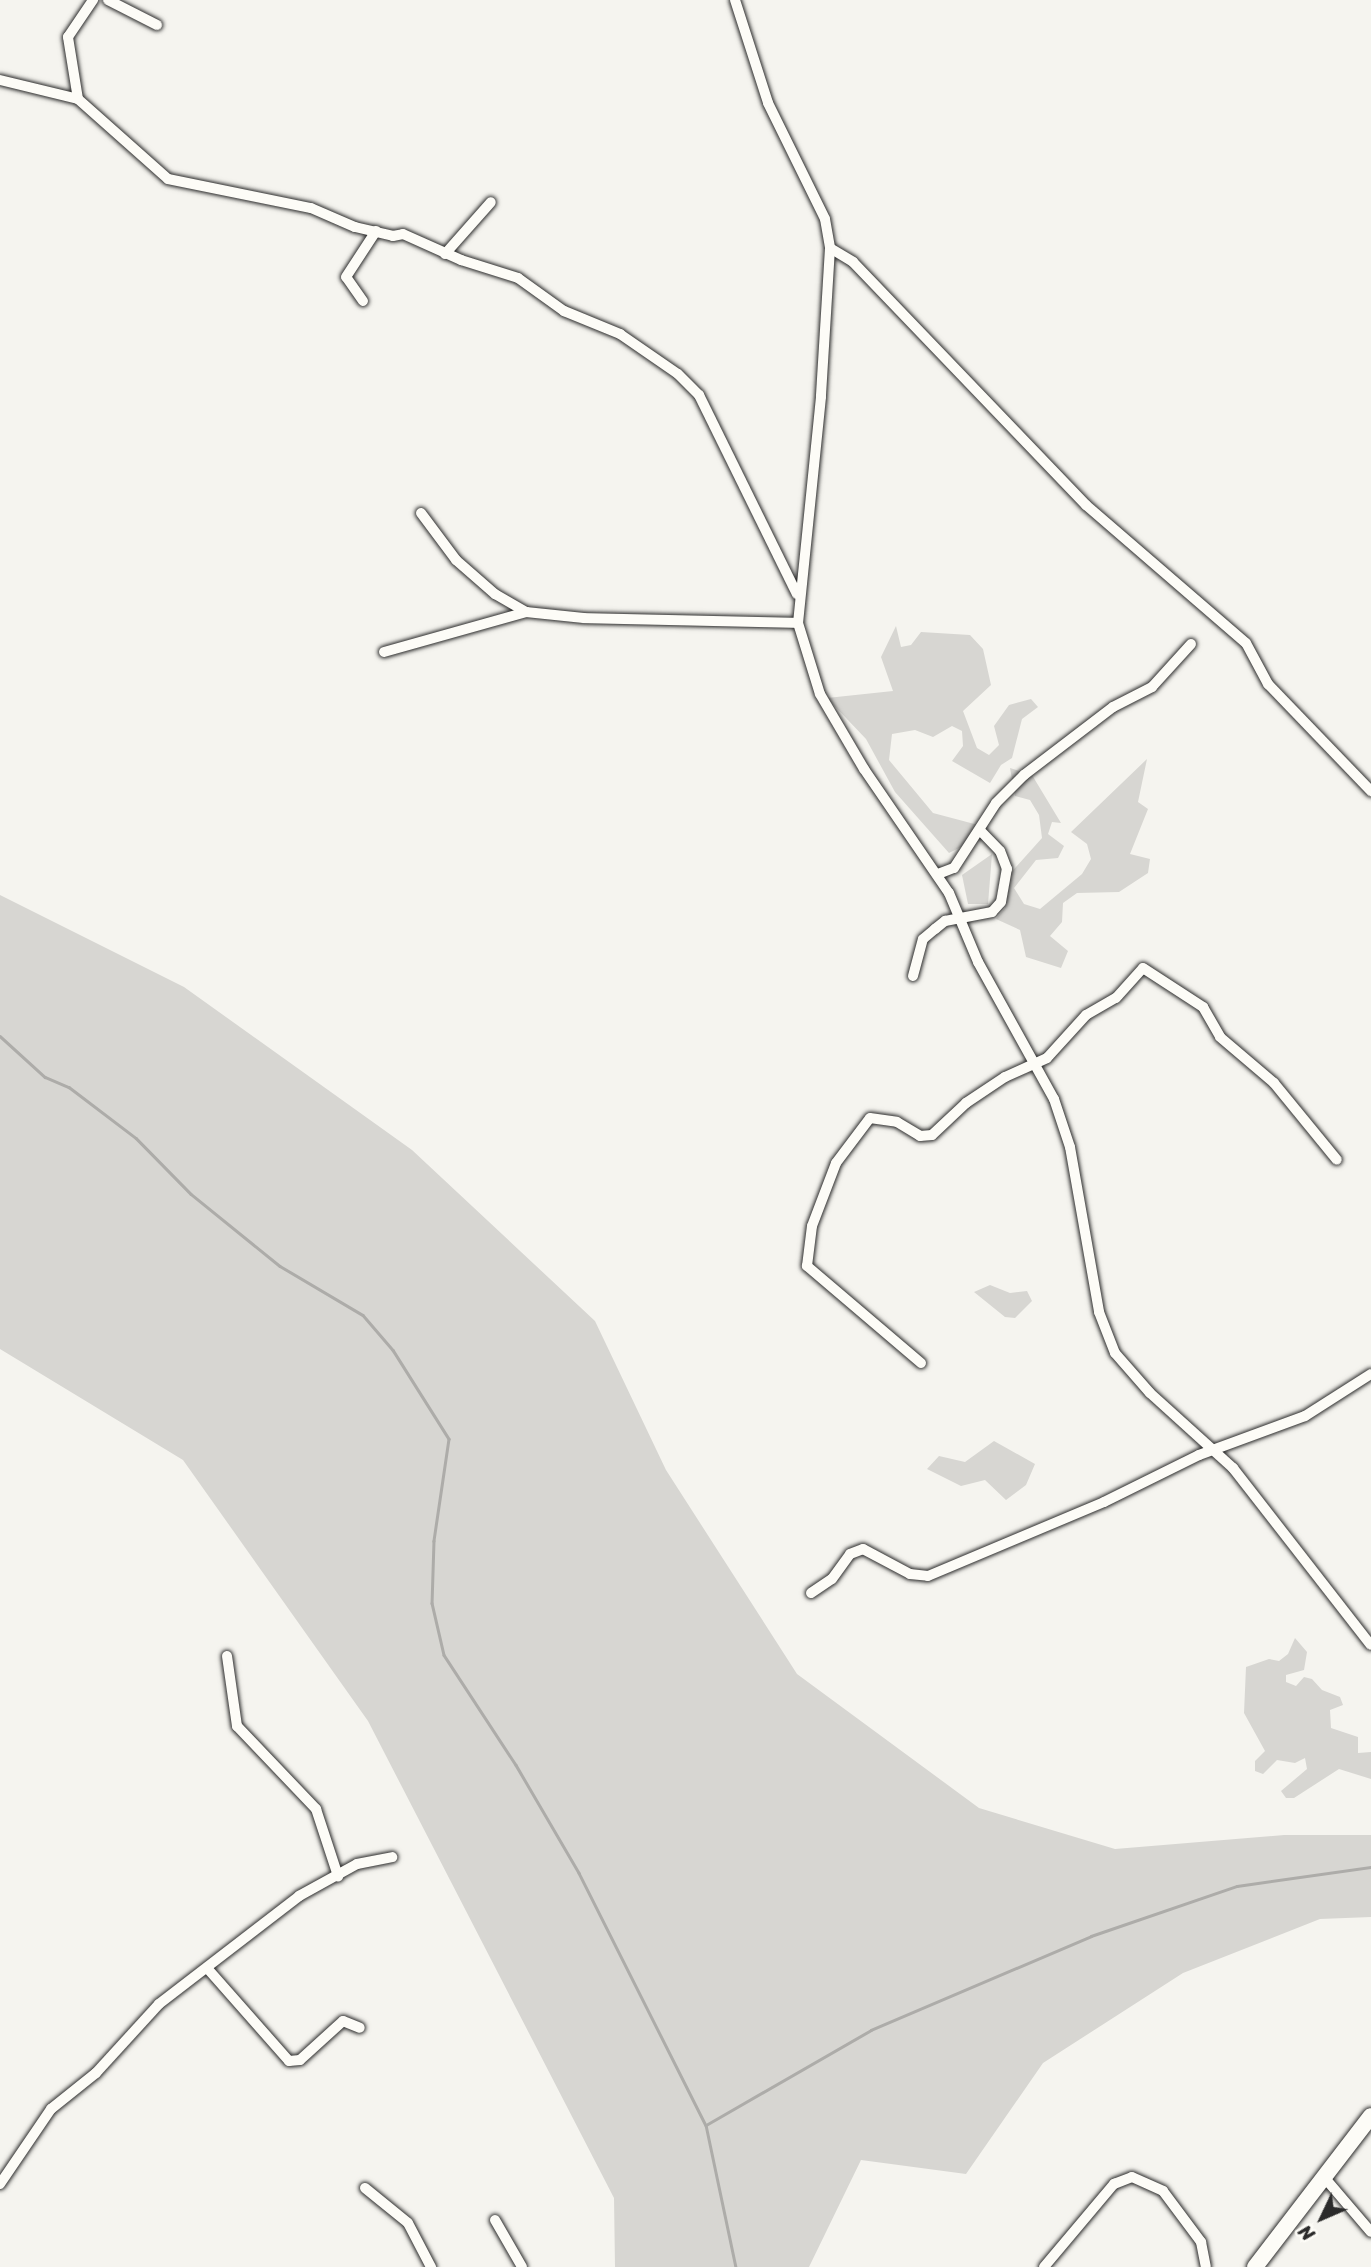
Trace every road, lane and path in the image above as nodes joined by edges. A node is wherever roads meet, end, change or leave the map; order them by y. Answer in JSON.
{"nodes":[{"id":1,"x":93,"y":0,"type":"edge"},
{"id":2,"x":108,"y":0,"type":"edge"},
{"id":3,"x":735,"y":0,"type":"edge"},
{"id":4,"x":157,"y":24,"type":"dead end"},
{"id":5,"x":0,"y":80,"type":"edge"},
{"id":6,"x":78,"y":99,"type":"junction"},
{"id":7,"x":491,"y":202,"type":"dead end"},
{"id":8,"x":376,"y":231,"type":"junction"},
{"id":9,"x":830,"y":248,"type":"junction"},
{"id":10,"x":445,"y":254,"type":"junction"},
{"id":11,"x":363,"y":301,"type":"dead end"},
{"id":12,"x":421,"y":513,"type":"dead end"},
{"id":13,"x":799,"y":598,"type":"junction"},
{"id":14,"x":526,"y":612,"type":"junction"},
{"id":15,"x":798,"y":623,"type":"junction"},
{"id":16,"x":1191,"y":644,"type":"dead end"},
{"id":17,"x":384,"y":652,"type":"dead end"},
{"id":18,"x":1371,"y":791,"type":"edge"},
{"id":19,"x":981,"y":831,"type":"junction"},
{"id":20,"x":938,"y":874,"type":"junction"},
{"id":21,"x":961,"y":918,"type":"junction"},
{"id":22,"x":913,"y":976,"type":"dead end"},
{"id":23,"x":1035,"y":1066,"type":"junction"},
{"id":24,"x":1337,"y":1160,"type":"dead end"},
{"id":25,"x":921,"y":1363,"type":"dead end"},
{"id":26,"x":1371,"y":1374,"type":"edge"},
{"id":27,"x":1216,"y":1450,"type":"junction"},
{"id":28,"x":811,"y":1593,"type":"dead end"},
{"id":29,"x":1371,"y":1645,"type":"edge"},
{"id":30,"x":228,"y":1656,"type":"dead end"},
{"id":31,"x":391,"y":1857,"type":"dead end"},
{"id":32,"x":338,"y":1876,"type":"junction"},
{"id":33,"x":207,"y":1968,"type":"junction"},
{"id":34,"x":360,"y":2028,"type":"dead end"},
{"id":35,"x":1371,"y":2116,"type":"edge"},
{"id":36,"x":1324,"y":2177,"type":"junction"},
{"id":37,"x":0,"y":2183,"type":"edge"},
{"id":38,"x":365,"y":2188,"type":"dead end"},
{"id":39,"x":495,"y":2220,"type":"dead end"},
{"id":40,"x":1371,"y":2232,"type":"edge"},
{"id":41,"x":431,"y":2267,"type":"edge"},
{"id":42,"x":522,"y":2267,"type":"edge"},
{"id":43,"x":1044,"y":2267,"type":"edge"},
{"id":44,"x":1206,"y":2267,"type":"edge"},
{"id":45,"x":1255,"y":2267,"type":"edge"}],
"edges":[{"from":1,"to":6,"type":"street"},
{"from":2,"to":4,"type":"street"},
{"from":3,"to":9,"type":"street"},
{"from":5,"to":6,"type":"street"},
{"from":6,"to":8,"type":"street"},
{"from":7,"to":10,"type":"street"},
{"from":8,"to":10,"type":"street"},
{"from":8,"to":11,"type":"street"},
{"from":9,"to":13,"type":"street"},
{"from":9,"to":18,"type":"street"},
{"from":10,"to":13,"type":"street"},
{"from":12,"to":14,"type":"street"},
{"from":13,"to":15,"type":"street"},
{"from":14,"to":15,"type":"street"},
{"from":14,"to":17,"type":"street"},
{"from":15,"to":20,"type":"street"},
{"from":16,"to":19,"type":"street"},
{"from":19,"to":20,"type":"street"},
{"from":19,"to":21,"type":"street"},
{"from":20,"to":21,"type":"street"},
{"from":21,"to":22,"type":"street"},
{"from":21,"to":23,"type":"street"},
{"from":23,"to":24,"type":"street"},
{"from":23,"to":25,"type":"street"},
{"from":23,"to":27,"type":"street"},
{"from":26,"to":27,"type":"street"},
{"from":27,"to":28,"type":"street"},
{"from":27,"to":29,"type":"street"},
{"from":30,"to":32,"type":"street"},
{"from":31,"to":32,"type":"street"},
{"from":32,"to":33,"type":"street"},
{"from":33,"to":34,"type":"street"},
{"from":33,"to":37,"type":"street"},
{"from":35,"to":36,"type":"main road"},
{"from":36,"to":40,"type":"street"},
{"from":36,"to":45,"type":"main road"},
{"from":38,"to":41,"type":"street"},
{"from":39,"to":42,"type":"street"},
{"from":43,"to":44,"type":"street"}]}
